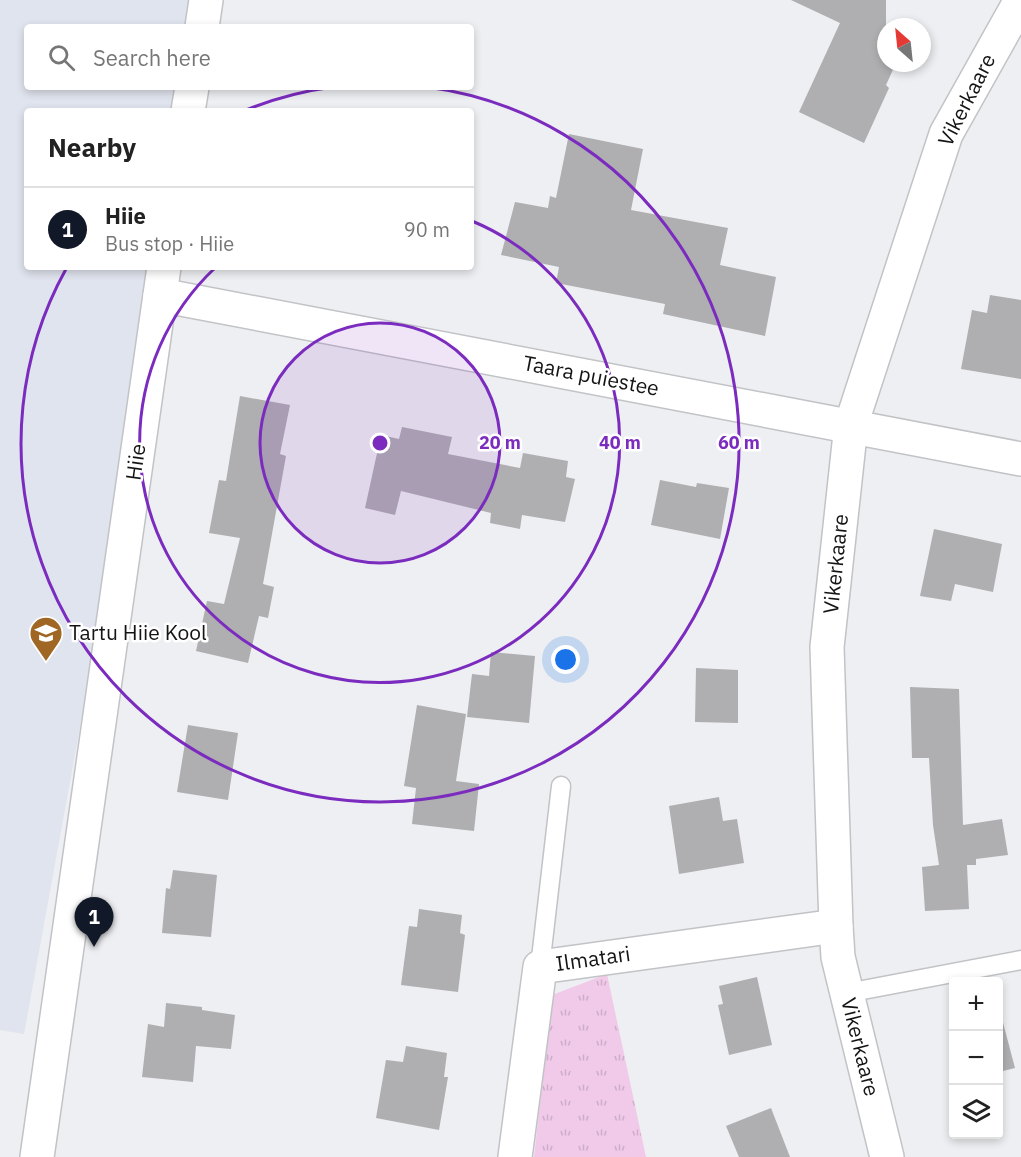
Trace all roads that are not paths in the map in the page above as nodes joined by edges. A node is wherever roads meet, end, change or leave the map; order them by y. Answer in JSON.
{"nodes":[{"id":1,"x":206,"y":0,"type":"edge"},
{"id":2,"x":1021,"y":0,"type":"edge"},
{"id":3,"x":202,"y":24,"type":"edge"},
{"id":4,"x":192,"y":90,"type":"edge"},
{"id":5,"x":188,"y":108,"type":"edge"},
{"id":6,"x":162,"y":281,"type":"edge"},
{"id":7,"x":851,"y":425,"type":"junction"},
{"id":8,"x":1021,"y":459,"type":"edge"},
{"id":9,"x":561,"y":786,"type":"dead end"},
{"id":10,"x":836,"y":926,"type":"junction"},
{"id":11,"x":1021,"y":960,"type":"edge"},
{"id":12,"x":540,"y":967,"type":"junction"},
{"id":13,"x":847,"y":993,"type":"junction"},
{"id":14,"x":37,"y":1157,"type":"edge"},
{"id":15,"x":514,"y":1157,"type":"edge"},
{"id":16,"x":888,"y":1157,"type":"edge"}],
"edges":[{"from":1,"to":3,"type":"street"},
{"from":2,"to":7,"type":"street","name":"Vikerkaare"},
{"from":4,"to":5,"type":"street"},
{"from":6,"to":7,"type":"street","name":"Taara puiestee"},
{"from":6,"to":14,"type":"street","name":"Hiie"},
{"from":7,"to":8,"type":"street","name":"Taara puiestee"},
{"from":7,"to":10,"type":"street","name":"Vikerkaare"},
{"from":9,"to":12,"type":"lane"},
{"from":10,"to":12,"type":"street","name":"Ilmatari"},
{"from":10,"to":13,"type":"street","name":"Vikerkaare"},
{"from":11,"to":13,"type":"lane"},
{"from":12,"to":15,"type":"street","name":"Ilmatari"},
{"from":13,"to":16,"type":"street","name":"Vikerkaare"}]}
